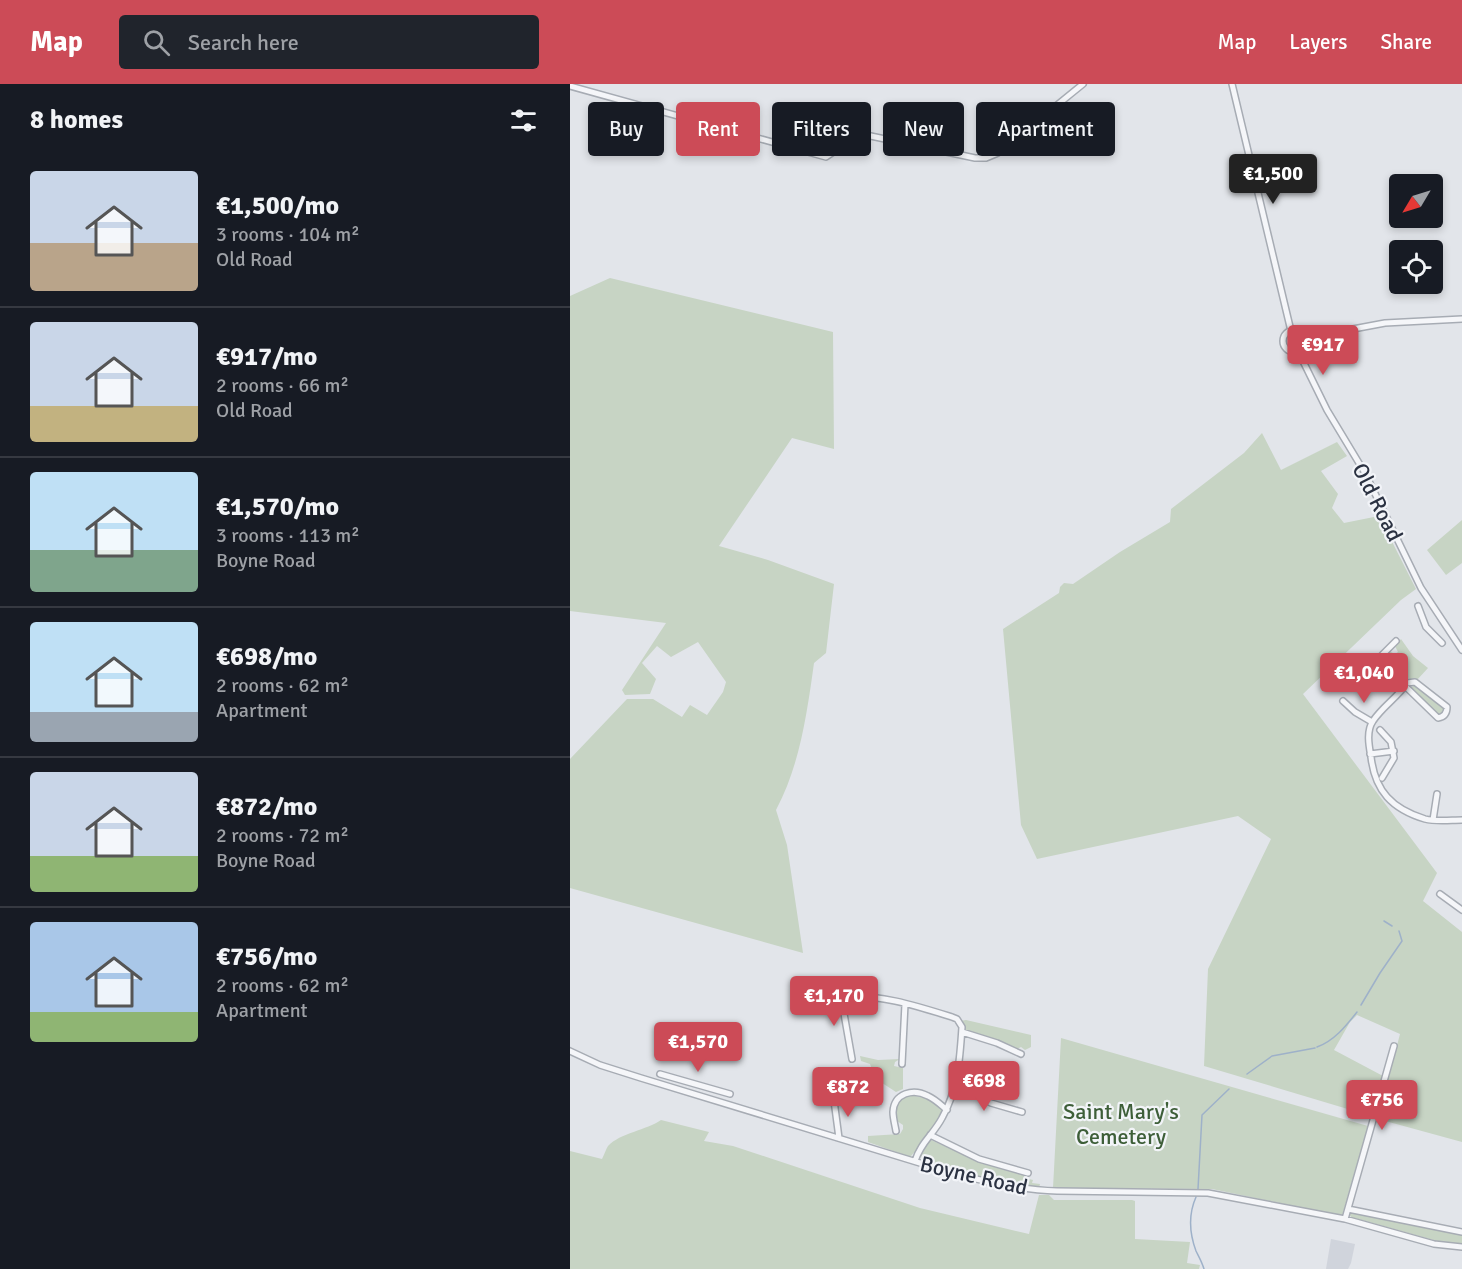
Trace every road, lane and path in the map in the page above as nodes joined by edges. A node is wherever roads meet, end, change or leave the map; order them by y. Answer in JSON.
{"nodes":[{"id":1,"x":1083,"y":84,"type":"edge"},
{"id":2,"x":1232,"y":84,"type":"edge"},
{"id":3,"x":570,"y":86,"type":"edge"},
{"id":4,"x":1462,"y":319,"type":"edge"},
{"id":5,"x":1291,"y":331,"type":"junction"},
{"id":6,"x":1305,"y":338,"type":"junction"},
{"id":7,"x":1298,"y":351,"type":"junction"},
{"id":8,"x":1418,"y":606,"type":"dead end"},
{"id":9,"x":1447,"y":630,"type":"junction"},
{"id":10,"x":1436,"y":638,"type":"junction"},
{"id":11,"x":1396,"y":641,"type":"dead end"},
{"id":12,"x":1442,"y":643,"type":"dead end"},
{"id":13,"x":1462,"y":650,"type":"edge"},
{"id":14,"x":1406,"y":685,"type":"junction"},
{"id":15,"x":1343,"y":700,"type":"dead end"},
{"id":16,"x":1372,"y":722,"type":"junction"},
{"id":17,"x":1380,"y":730,"type":"dead end"},
{"id":18,"x":1394,"y":751,"type":"junction"},
{"id":19,"x":1370,"y":754,"type":"junction"},
{"id":20,"x":1382,"y":778,"type":"dead end"},
{"id":21,"x":1437,"y":794,"type":"dead end"},
{"id":22,"x":1433,"y":820,"type":"junction"},
{"id":23,"x":1462,"y":820,"type":"edge"},
{"id":24,"x":1440,"y":894,"type":"dead end"},
{"id":25,"x":1462,"y":910,"type":"edge"},
{"id":26,"x":905,"y":1004,"type":"junction"},
{"id":27,"x":962,"y":1032,"type":"junction"},
{"id":28,"x":1394,"y":1046,"type":"dead end"},
{"id":29,"x":570,"y":1050,"type":"edge"},
{"id":30,"x":1021,"y":1054,"type":"dead end"},
{"id":31,"x":852,"y":1059,"type":"dead end"},
{"id":32,"x":902,"y":1064,"type":"dead end"},
{"id":33,"x":660,"y":1074,"type":"dead end"},
{"id":34,"x":956,"y":1084,"type":"junction"},
{"id":35,"x":698,"y":1085,"type":"junction"},
{"id":36,"x":848,"y":1091,"type":"dead end"},
{"id":37,"x":730,"y":1094,"type":"dead end"},
{"id":38,"x":695,"y":1095,"type":"junction"},
{"id":39,"x":947,"y":1110,"type":"junction"},
{"id":40,"x":1022,"y":1112,"type":"dead end"},
{"id":41,"x":896,"y":1131,"type":"dead end"},
{"id":42,"x":930,"y":1135,"type":"junction"},
{"id":43,"x":839,"y":1138,"type":"junction"},
{"id":44,"x":915,"y":1161,"type":"junction"},
{"id":45,"x":1028,"y":1173,"type":"dead end"},
{"id":46,"x":1348,"y":1209,"type":"junction"},
{"id":47,"x":1345,"y":1219,"type":"junction"},
{"id":48,"x":1462,"y":1232,"type":"edge"},
{"id":49,"x":1462,"y":1247,"type":"edge"}],
"edges":[{"from":1,"to":3,"type":"street"},
{"from":2,"to":5,"type":"street"},
{"from":4,"to":6,"type":"street"},
{"from":5,"to":6,"type":"street"},
{"from":5,"to":7,"type":"street"},
{"from":6,"to":7,"type":"street"},
{"from":7,"to":9,"type":"street","name":"Old Road"},
{"from":8,"to":10,"type":"street"},
{"from":9,"to":10,"type":"street"},
{"from":9,"to":13,"type":"street","name":"Old Road"},
{"from":10,"to":12,"type":"street"},
{"from":11,"to":14,"type":"street"},
{"from":14,"to":14,"type":"street"},
{"from":14,"to":16,"type":"street"},
{"from":15,"to":16,"type":"street"},
{"from":16,"to":19,"type":"street"},
{"from":17,"to":18,"type":"street"},
{"from":18,"to":19,"type":"street"},
{"from":18,"to":20,"type":"street"},
{"from":19,"to":22,"type":"street"},
{"from":21,"to":22,"type":"street"},
{"from":22,"to":23,"type":"street"},
{"from":24,"to":25,"type":"street"},
{"from":26,"to":27,"type":"street"},
{"from":26,"to":31,"type":"street"},
{"from":26,"to":32,"type":"street"},
{"from":27,"to":30,"type":"street"},
{"from":27,"to":34,"type":"street"},
{"from":28,"to":46,"type":"street"},
{"from":29,"to":38,"type":"street","name":"Boyne Road"},
{"from":33,"to":35,"type":"street"},
{"from":34,"to":39,"type":"street"},
{"from":34,"to":40,"type":"street"},
{"from":35,"to":37,"type":"street"},
{"from":35,"to":38,"type":"street"},
{"from":36,"to":43,"type":"street"},
{"from":38,"to":43,"type":"street","name":"Boyne Road"},
{"from":39,"to":41,"type":"street"},
{"from":39,"to":42,"type":"street"},
{"from":42,"to":44,"type":"street"},
{"from":42,"to":45,"type":"street"},
{"from":43,"to":44,"type":"street","name":"Boyne Road"},
{"from":44,"to":47,"type":"street","name":"Boyne Road"},
{"from":46,"to":47,"type":"street"},
{"from":46,"to":48,"type":"street"},
{"from":47,"to":49,"type":"street","name":"Boyne Road"}]}
